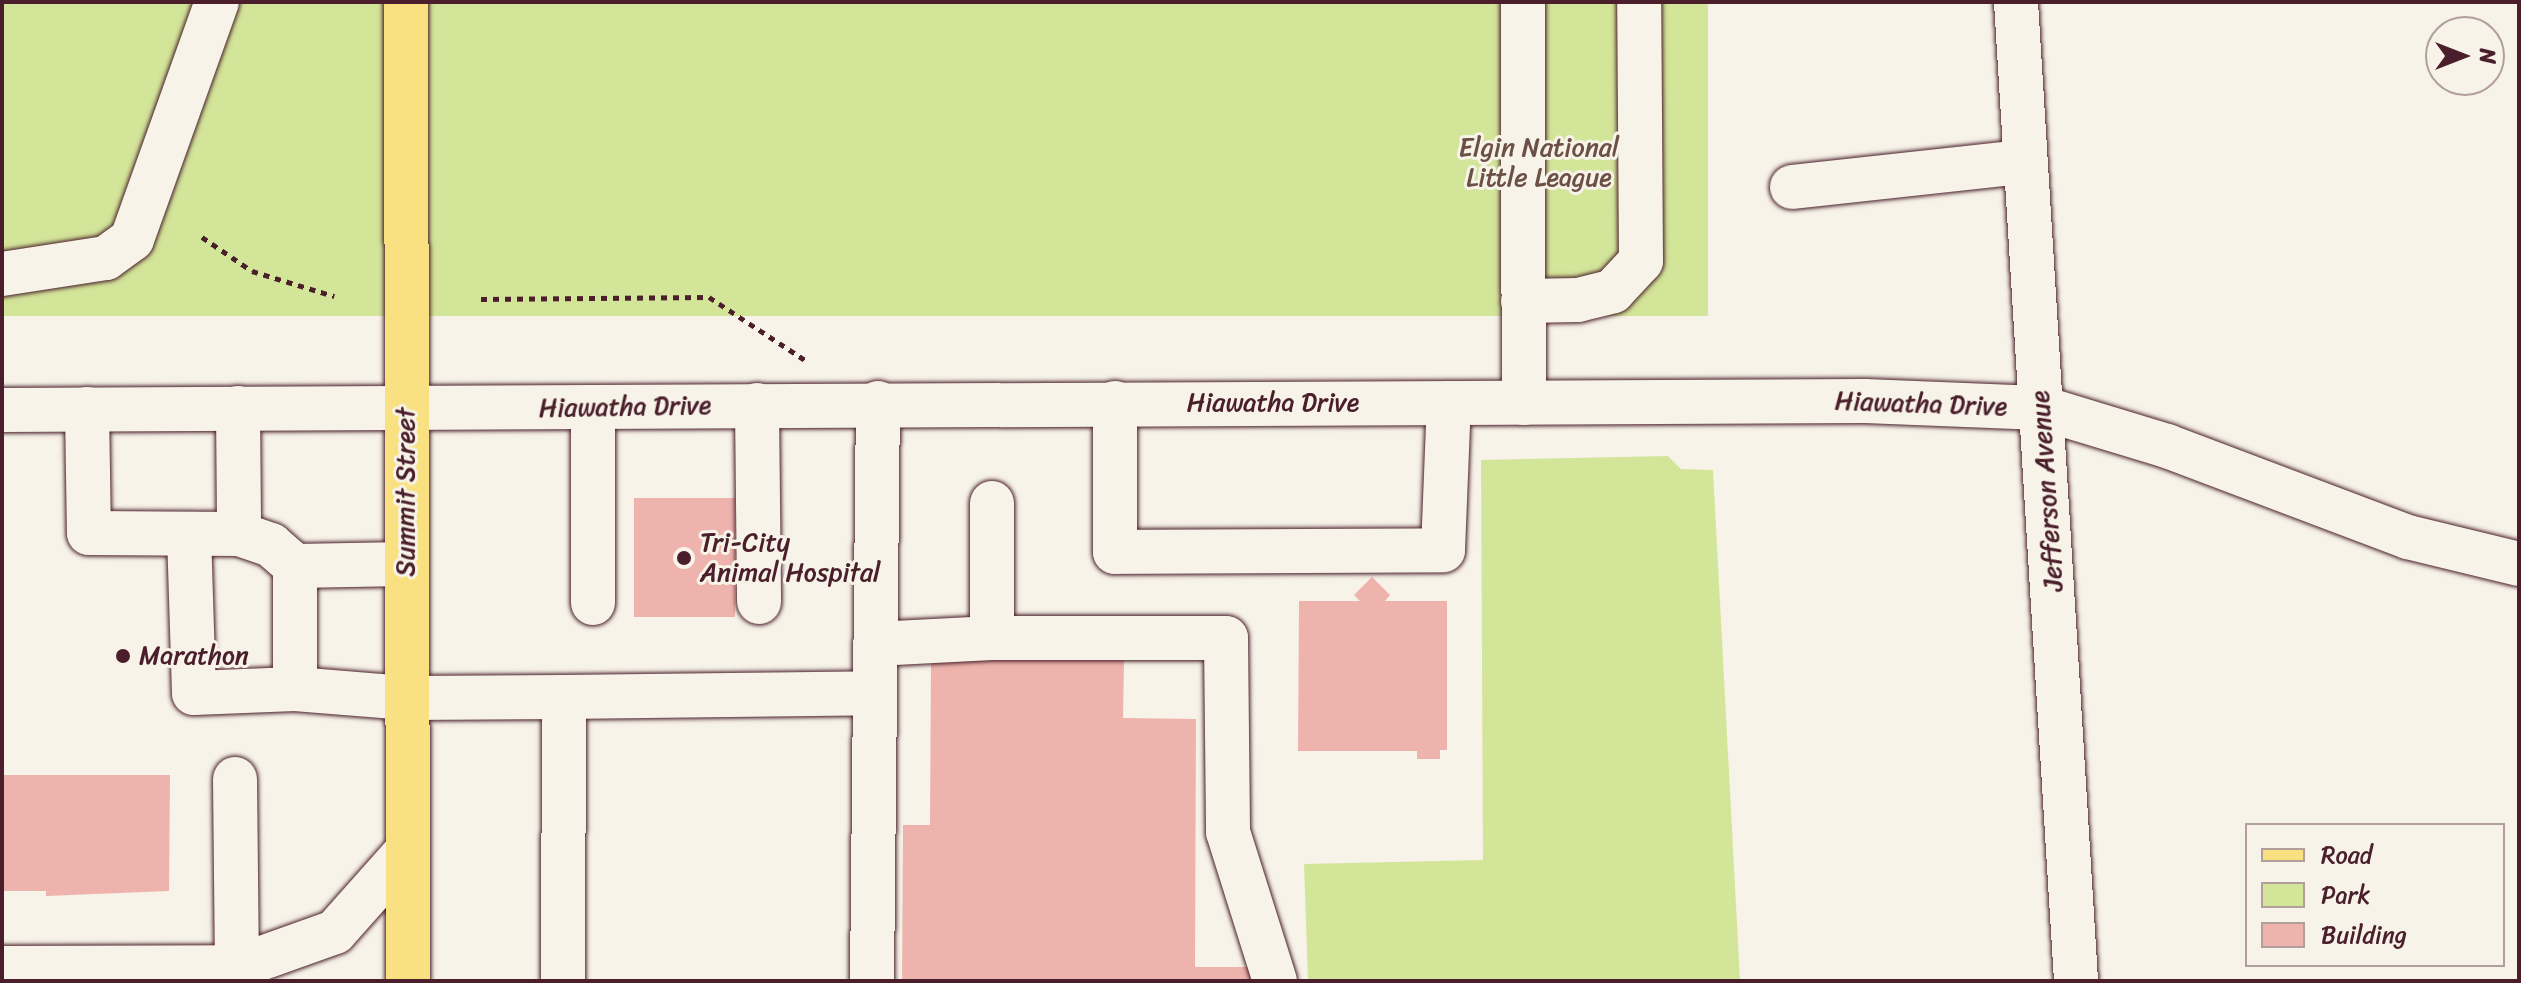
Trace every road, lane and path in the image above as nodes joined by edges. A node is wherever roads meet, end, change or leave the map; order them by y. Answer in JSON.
{"nodes":[{"id":1,"x":217,"y":2,"type":"edge"},
{"id":2,"x":406,"y":2,"type":"edge"},
{"id":3,"x":1523,"y":2,"type":"edge"},
{"id":4,"x":1639,"y":2,"type":"edge"},
{"id":5,"x":2016,"y":2,"type":"edge"},
{"id":6,"x":2024,"y":162,"type":"junction"},
{"id":7,"x":1792,"y":187,"type":"dead end"},
{"id":8,"x":202,"y":237,"type":"dead end"},
{"id":9,"x":2,"y":274,"type":"edge"},
{"id":10,"x":334,"y":296,"type":"dead end"},
{"id":11,"x":481,"y":299,"type":"dead end"},
{"id":12,"x":1523,"y":301,"type":"junction"},
{"id":13,"x":805,"y":360,"type":"dead end"},
{"id":14,"x":878,"y":403,"type":"junction"},
{"id":15,"x":1115,"y":403,"type":"junction"},
{"id":16,"x":1449,"y":403,"type":"junction"},
{"id":17,"x":1524,"y":403,"type":"junction"},
{"id":18,"x":757,"y":405,"type":"junction"},
{"id":19,"x":593,"y":407,"type":"junction"},
{"id":20,"x":238,"y":408,"type":"junction"},
{"id":21,"x":2042,"y":408,"type":"junction"},
{"id":22,"x":87,"y":409,"type":"junction"},
{"id":23,"x":2,"y":410,"type":"edge"},
{"id":24,"x":406,"y":411,"type":"junction"},
{"id":25,"x":992,"y":503,"type":"dead end"},
{"id":26,"x":189,"y":534,"type":"junction"},
{"id":27,"x":239,"y":534,"type":"junction"},
{"id":28,"x":406,"y":564,"type":"junction"},
{"id":29,"x":2519,"y":564,"type":"edge"},
{"id":30,"x":295,"y":566,"type":"junction"},
{"id":31,"x":759,"y":602,"type":"dead end"},
{"id":32,"x":593,"y":603,"type":"dead end"},
{"id":33,"x":992,"y":638,"type":"junction"},
{"id":34,"x":875,"y":644,"type":"junction"},
{"id":35,"x":295,"y":689,"type":"junction"},
{"id":36,"x":875,"y":693,"type":"junction"},
{"id":37,"x":564,"y":697,"type":"junction"},
{"id":38,"x":408,"y":698,"type":"junction"},
{"id":39,"x":235,"y":779,"type":"dead end"},
{"id":40,"x":406,"y":852,"type":"junction"},
{"id":41,"x":2,"y":968,"type":"edge"},
{"id":42,"x":247,"y":976,"type":"edge"},
{"id":43,"x":408,"y":981,"type":"edge"},
{"id":44,"x":563,"y":981,"type":"edge"},
{"id":45,"x":872,"y":981,"type":"edge"},
{"id":46,"x":1275,"y":981,"type":"edge"},
{"id":47,"x":2076,"y":981,"type":"edge"}],
"edges":[{"from":1,"to":9,"type":"street"},
{"from":2,"to":24,"type":"main road","name":"Summit Street"},
{"from":3,"to":12,"type":"street"},
{"from":4,"to":12,"type":"street"},
{"from":5,"to":6,"type":"street","name":"Jefferson Avenue"},
{"from":6,"to":7,"type":"street"},
{"from":6,"to":21,"type":"street","name":"Jefferson Avenue"},
{"from":8,"to":10,"type":"path"},
{"from":11,"to":13,"type":"path"},
{"from":12,"to":17,"type":"street"},
{"from":14,"to":15,"type":"street","name":"Hiawatha Drive"},
{"from":14,"to":18,"type":"street","name":"Hiawatha Drive"},
{"from":14,"to":34,"type":"street"},
{"from":15,"to":16,"type":"street","name":"Hiawatha Drive"},
{"from":15,"to":16,"type":"street"},
{"from":16,"to":17,"type":"street","name":"Hiawatha Drive"},
{"from":17,"to":21,"type":"street","name":"Hiawatha Drive"},
{"from":18,"to":19,"type":"street","name":"Hiawatha Drive"},
{"from":18,"to":31,"type":"street"},
{"from":19,"to":24,"type":"street","name":"Hiawatha Drive"},
{"from":19,"to":32,"type":"street"},
{"from":20,"to":22,"type":"street","name":"Hiawatha Drive"},
{"from":20,"to":24,"type":"street","name":"Hiawatha Drive"},
{"from":20,"to":27,"type":"street"},
{"from":21,"to":29,"type":"street","name":"Hiawatha Drive"},
{"from":21,"to":47,"type":"street","name":"Jefferson Avenue"},
{"from":22,"to":23,"type":"street","name":"Hiawatha Drive"},
{"from":22,"to":26,"type":"street"},
{"from":24,"to":28,"type":"main road","name":"Summit Street"},
{"from":25,"to":33,"type":"street"},
{"from":26,"to":27,"type":"street"},
{"from":26,"to":35,"type":"street"},
{"from":27,"to":30,"type":"street"},
{"from":28,"to":30,"type":"street"},
{"from":28,"to":38,"type":"main road","name":"Summit Street"},
{"from":30,"to":35,"type":"street"},
{"from":33,"to":34,"type":"street"},
{"from":33,"to":46,"type":"street"},
{"from":34,"to":36,"type":"street"},
{"from":35,"to":38,"type":"street"},
{"from":36,"to":37,"type":"street"},
{"from":36,"to":45,"type":"street"},
{"from":37,"to":38,"type":"street"},
{"from":37,"to":44,"type":"street"},
{"from":38,"to":40,"type":"main road","name":"Summit Street"},
{"from":39,"to":42,"type":"street"},
{"from":40,"to":42,"type":"street"},
{"from":40,"to":43,"type":"main road","name":"Summit Street"},
{"from":41,"to":42,"type":"street"}]}
